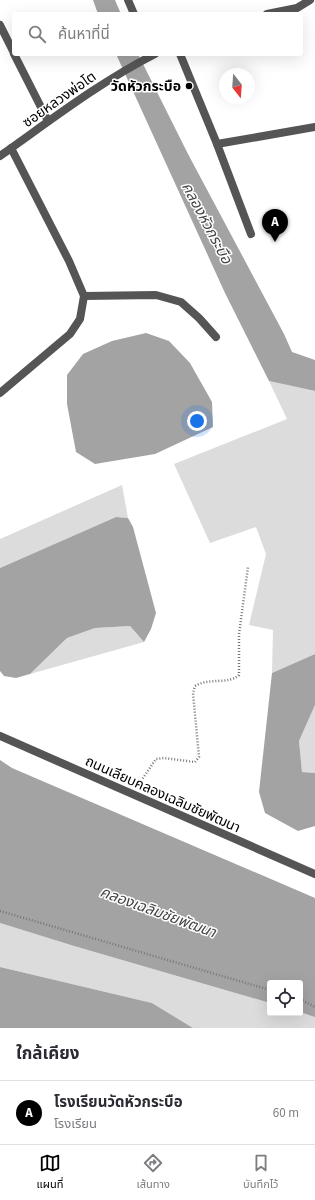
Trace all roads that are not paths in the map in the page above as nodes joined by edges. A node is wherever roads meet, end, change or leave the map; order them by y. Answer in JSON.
{"nodes":[{"id":1,"x":128,"y":0,"type":"edge"},
{"id":2,"x":310,"y":0,"type":"edge"},
{"id":3,"x":133,"y":12,"type":"edge"},
{"id":4,"x":277,"y":12,"type":"edge"},
{"id":5,"x":0,"y":25,"type":"edge"},
{"id":6,"x":12,"y":50,"type":"edge"},
{"id":7,"x":15,"y":56,"type":"edge"},
{"id":8,"x":151,"y":56,"type":"edge"},
{"id":9,"x":181,"y":56,"type":"edge"},
{"id":10,"x":48,"y":121,"type":"junction"},
{"id":11,"x":315,"y":127,"type":"edge"},
{"id":12,"x":217,"y":144,"type":"junction"},
{"id":13,"x":11,"y":148,"type":"junction"},
{"id":14,"x":0,"y":156,"type":"edge"},
{"id":15,"x":251,"y":234,"type":"dead end"},
{"id":16,"x":84,"y":296,"type":"junction"},
{"id":17,"x":216,"y":337,"type":"dead end"},
{"id":18,"x":0,"y":393,"type":"edge"},
{"id":19,"x":0,"y":736,"type":"edge"},
{"id":20,"x":315,"y":874,"type":"edge"}],
"edges":[{"from":1,"to":3,"type":"street"},
{"from":2,"to":4,"type":"street"},
{"from":5,"to":6,"type":"street"},
{"from":7,"to":10,"type":"street"},
{"from":8,"to":10,"type":"street","name":"ซอยหลวงพ่อโต"},
{"from":9,"to":12,"type":"street"},
{"from":10,"to":13,"type":"street","name":"ซอยหลวงพ่อโต"},
{"from":11,"to":12,"type":"street"},
{"from":12,"to":15,"type":"street"},
{"from":13,"to":14,"type":"street","name":"ซอยหลวงพ่อโต"},
{"from":13,"to":16,"type":"street"},
{"from":16,"to":17,"type":"street"},
{"from":16,"to":18,"type":"street"},
{"from":19,"to":20,"type":"street","name":"ถนนเลียบคลองเฉลิมชัยพัฒนา"}]}
